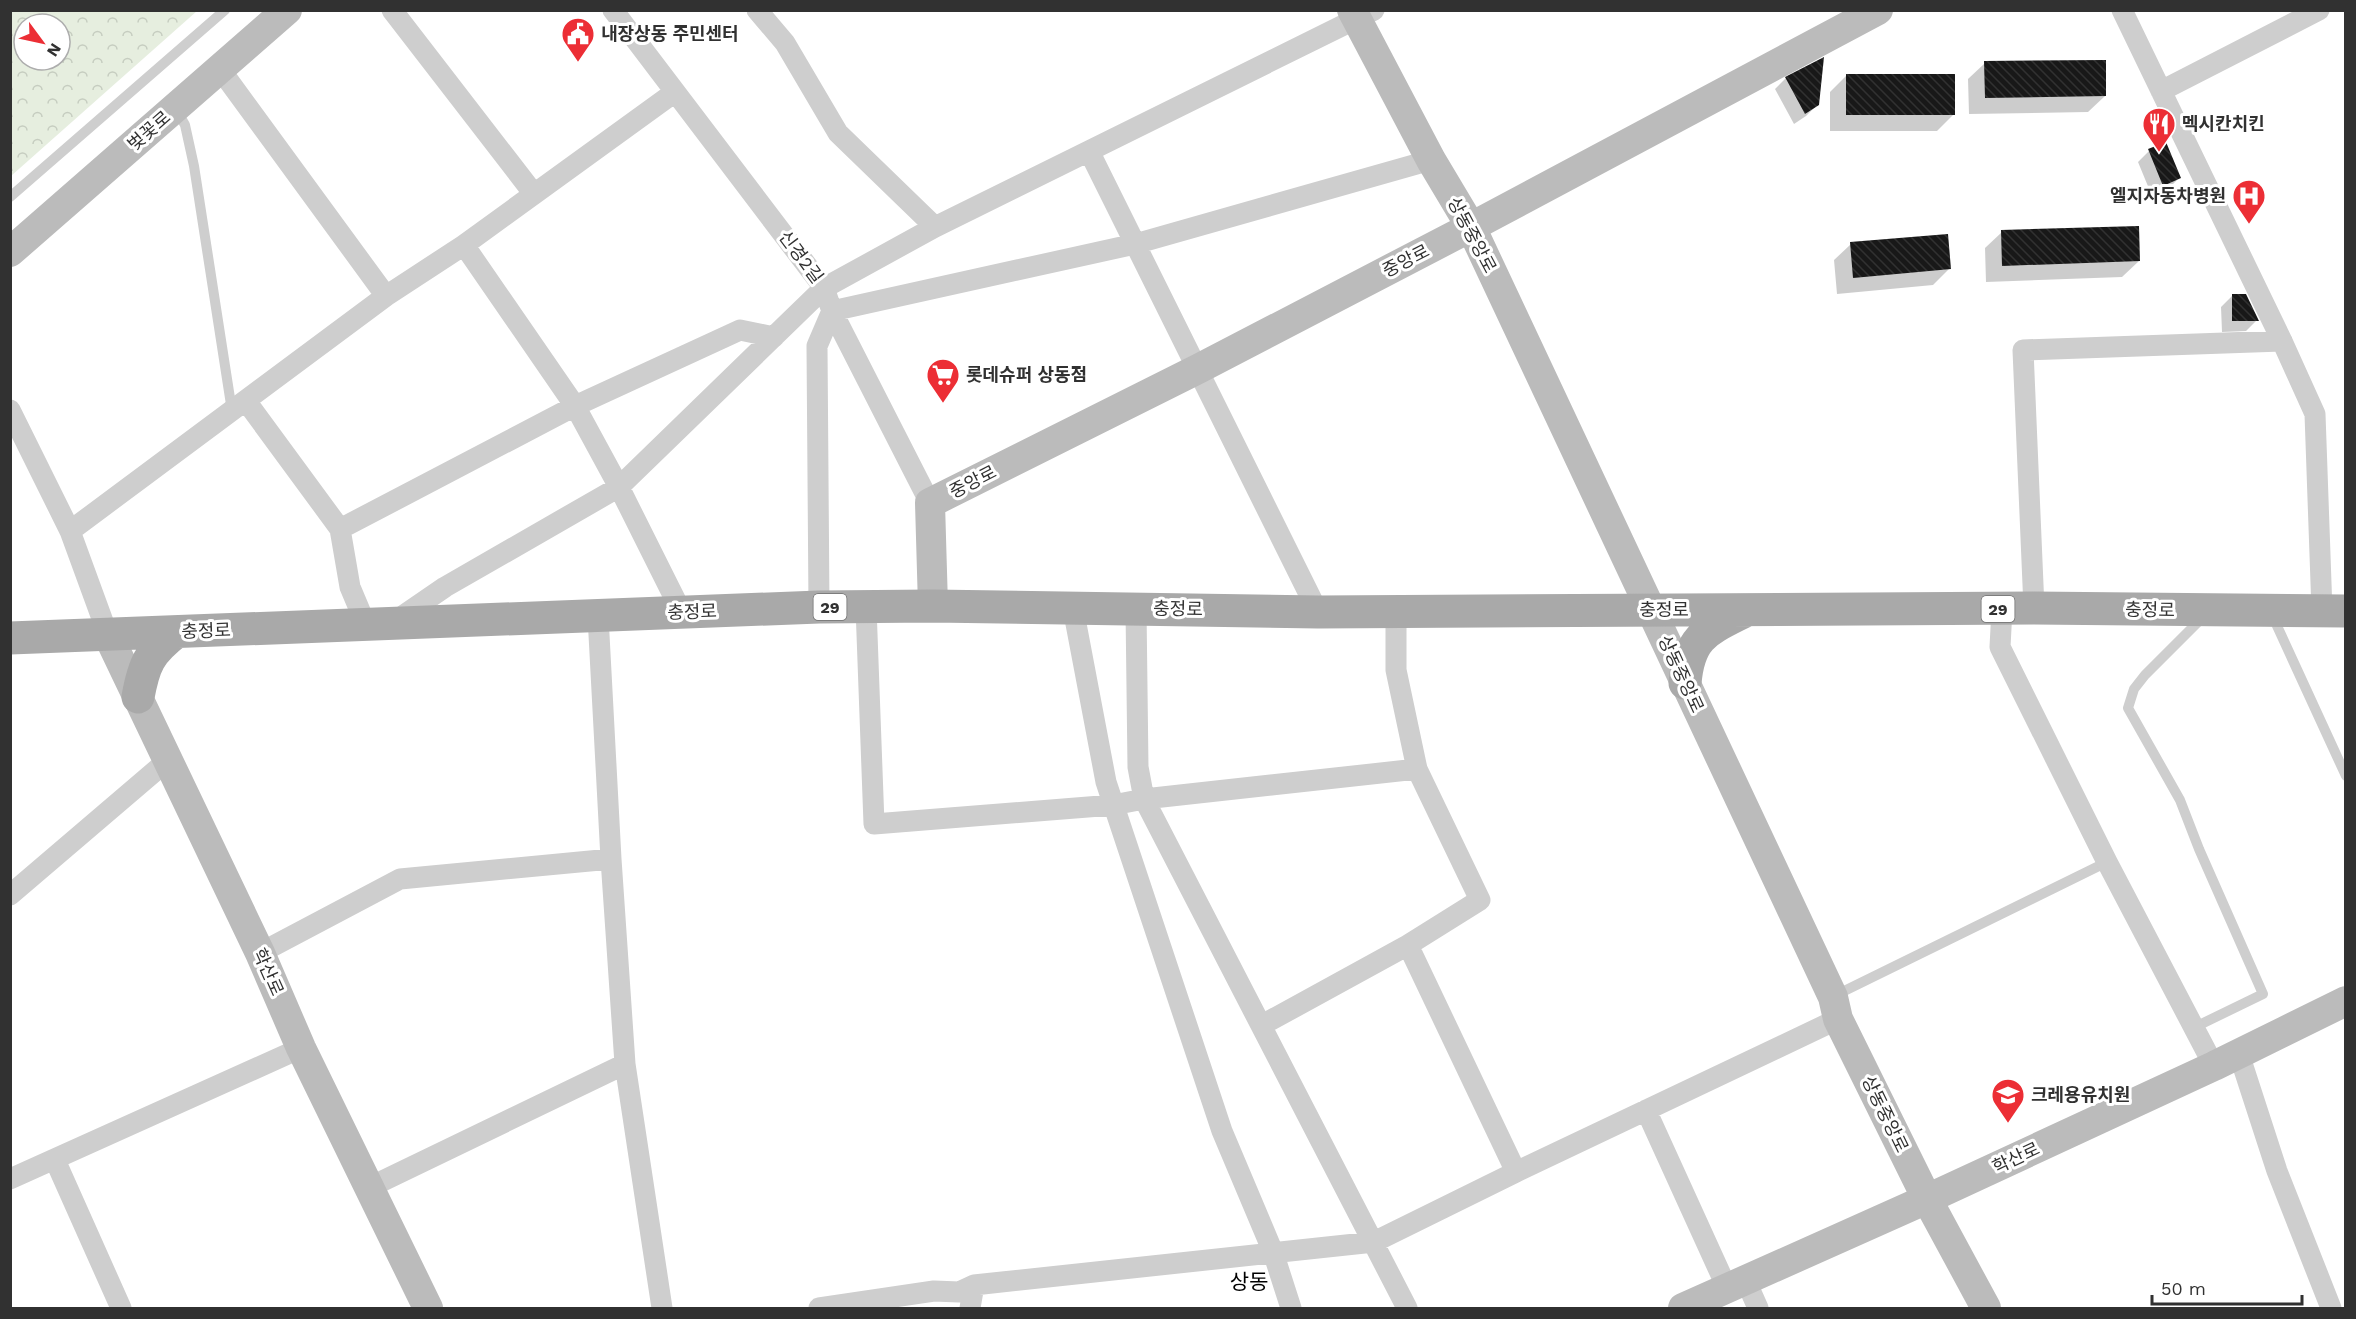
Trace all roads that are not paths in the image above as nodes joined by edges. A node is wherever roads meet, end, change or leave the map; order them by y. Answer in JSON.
{"nodes":[{"id":1,"x":225,"y":10,"type":"edge"},
{"id":2,"x":287,"y":10,"type":"edge"},
{"id":3,"x":392,"y":10,"type":"edge"},
{"id":4,"x":613,"y":10,"type":"edge"},
{"id":5,"x":757,"y":10,"type":"edge"},
{"id":6,"x":2122,"y":10,"type":"edge"},
{"id":7,"x":2319,"y":10,"type":"edge"},
{"id":8,"x":1360,"y":14,"type":"edge"},
{"id":9,"x":1863,"y":14,"type":"edge"},
{"id":10,"x":220,"y":69,"type":"junction"},
{"id":11,"x":2161,"y":91,"type":"junction"},
{"id":12,"x":675,"y":92,"type":"junction"},
{"id":13,"x":176,"y":108,"type":"junction"},
{"id":14,"x":1089,"y":152,"type":"junction"},
{"id":15,"x":1431,"y":160,"type":"junction"},
{"id":16,"x":534,"y":194,"type":"junction"},
{"id":17,"x":10,"y":197,"type":"edge"},
{"id":18,"x":935,"y":227,"type":"junction"},
{"id":19,"x":1471,"y":227,"type":"junction"},
{"id":20,"x":1135,"y":244,"type":"junction"},
{"id":21,"x":464,"y":245,"type":"junction"},
{"id":22,"x":10,"y":252,"type":"edge"},
{"id":23,"x":825,"y":288,"type":"junction"},
{"id":24,"x":386,"y":296,"type":"junction"},
{"id":25,"x":832,"y":310,"type":"junction"},
{"id":26,"x":774,"y":337,"type":"junction"},
{"id":27,"x":2282,"y":341,"type":"junction"},
{"id":28,"x":1198,"y":369,"type":"junction"},
{"id":29,"x":239,"y":406,"type":"junction"},
{"id":30,"x":575,"y":406,"type":"junction"},
{"id":31,"x":10,"y":410,"type":"edge"},
{"id":32,"x":619,"y":487,"type":"junction"},
{"id":33,"x":930,"y":503,"type":"junction"},
{"id":34,"x":340,"y":529,"type":"junction"},
{"id":35,"x":70,"y":531,"type":"junction"},
{"id":36,"x":933,"y":606,"type":"junction"},
{"id":37,"x":819,"y":607,"type":"junction"},
{"id":38,"x":866,"y":607,"type":"junction"},
{"id":39,"x":1073,"y":608,"type":"junction"},
{"id":40,"x":2018,"y":608,"type":"junction"},
{"id":41,"x":1136,"y":609,"type":"junction"},
{"id":42,"x":1749,"y":609,"type":"junction"},
{"id":43,"x":1650,"y":610,"type":"junction"},
{"id":44,"x":1396,"y":611,"type":"junction"},
{"id":45,"x":2209,"y":611,"type":"junction"},
{"id":46,"x":2334,"y":611,"type":"edge"},
{"id":47,"x":1318,"y":612,"type":"junction"},
{"id":48,"x":2271,"y":612,"type":"junction"},
{"id":49,"x":682,"y":613,"type":"junction"},
{"id":50,"x":598,"y":616,"type":"junction"},
{"id":51,"x":378,"y":624,"type":"junction"},
{"id":52,"x":176,"y":632,"type":"junction"},
{"id":53,"x":108,"y":635,"type":"junction"},
{"id":54,"x":10,"y":638,"type":"edge"},
{"id":55,"x":1685,"y":683,"type":"junction"},
{"id":56,"x":138,"y":697,"type":"junction"},
{"id":57,"x":168,"y":760,"type":"junction"},
{"id":58,"x":1417,"y":769,"type":"junction"},
{"id":59,"x":2346,"y":776,"type":"edge"},
{"id":60,"x":1144,"y":799,"type":"junction"},
{"id":61,"x":1113,"y":805,"type":"junction"},
{"id":62,"x":610,"y":859,"type":"junction"},
{"id":63,"x":2107,"y":862,"type":"junction"},
{"id":64,"x":10,"y":895,"type":"edge"},
{"id":65,"x":1408,"y":945,"type":"junction"},
{"id":66,"x":260,"y":953,"type":"junction"},
{"id":67,"x":2346,"y":1001,"type":"edge"},
{"id":68,"x":1835,"y":1008,"type":"junction"},
{"id":69,"x":1262,"y":1025,"type":"junction"},
{"id":70,"x":2193,"y":1028,"type":"junction"},
{"id":71,"x":301,"y":1048,"type":"junction"},
{"id":72,"x":2227,"y":1060,"type":"junction"},
{"id":73,"x":625,"y":1064,"type":"junction"},
{"id":74,"x":1646,"y":1110,"type":"junction"},
{"id":75,"x":55,"y":1160,"type":"junction"},
{"id":76,"x":1516,"y":1172,"type":"junction"},
{"id":77,"x":10,"y":1179,"type":"edge"},
{"id":78,"x":368,"y":1188,"type":"junction"},
{"id":79,"x":1927,"y":1199,"type":"junction"},
{"id":80,"x":1374,"y":1242,"type":"junction"},
{"id":81,"x":1273,"y":1252,"type":"junction"},
{"id":82,"x":974,"y":1285,"type":"junction"},
{"id":83,"x":1737,"y":1285,"type":"junction"},
{"id":84,"x":121,"y":1308,"type":"edge"},
{"id":85,"x":428,"y":1308,"type":"edge"},
{"id":86,"x":662,"y":1308,"type":"edge"},
{"id":87,"x":819,"y":1308,"type":"edge"},
{"id":88,"x":970,"y":1308,"type":"edge"},
{"id":89,"x":1291,"y":1308,"type":"edge"},
{"id":90,"x":1407,"y":1308,"type":"edge"},
{"id":91,"x":1683,"y":1308,"type":"edge"},
{"id":92,"x":1758,"y":1308,"type":"edge"},
{"id":93,"x":1986,"y":1308,"type":"edge"},
{"id":94,"x":2331,"y":1308,"type":"edge"}],
"edges":[{"from":1,"to":17,"type":"lane"},
{"from":2,"to":10,"type":"street","name":"벚꽃로"},
{"from":3,"to":16,"type":"street"},
{"from":4,"to":12,"type":"street","name":"신경2길"},
{"from":5,"to":18,"type":"street"},
{"from":6,"to":11,"type":"street"},
{"from":7,"to":11,"type":"street"},
{"from":8,"to":14,"type":"street"},
{"from":8,"to":15,"type":"street","name":"상동중앙로"},
{"from":9,"to":19,"type":"street","name":"중앙로"},
{"from":10,"to":13,"type":"street","name":"벚꽃로"},
{"from":10,"to":24,"type":"street"},
{"from":11,"to":27,"type":"street"},
{"from":12,"to":16,"type":"street"},
{"from":12,"to":23,"type":"street","name":"신경2길"},
{"from":13,"to":22,"type":"street","name":"벚꽃로"},
{"from":13,"to":29,"type":"lane"},
{"from":14,"to":18,"type":"street"},
{"from":14,"to":20,"type":"street"},
{"from":15,"to":19,"type":"street","name":"상동중앙로"},
{"from":15,"to":20,"type":"street"},
{"from":16,"to":21,"type":"street"},
{"from":18,"to":23,"type":"street"},
{"from":19,"to":28,"type":"street","name":"중앙로"},
{"from":19,"to":43,"type":"street","name":"상동중앙로"},
{"from":20,"to":25,"type":"street"},
{"from":20,"to":28,"type":"street"},
{"from":21,"to":24,"type":"street"},
{"from":21,"to":30,"type":"street"},
{"from":23,"to":25,"type":"street","name":"신경2길"},
{"from":23,"to":26,"type":"street"},
{"from":24,"to":29,"type":"street"},
{"from":25,"to":33,"type":"street","name":"신경2길"},
{"from":25,"to":37,"type":"street"},
{"from":26,"to":30,"type":"street"},
{"from":26,"to":32,"type":"street"},
{"from":27,"to":40,"type":"street"},
{"from":27,"to":46,"type":"street"},
{"from":28,"to":33,"type":"street","name":"중앙로"},
{"from":28,"to":47,"type":"street"},
{"from":29,"to":34,"type":"street"},
{"from":29,"to":35,"type":"street"},
{"from":30,"to":32,"type":"street"},
{"from":30,"to":34,"type":"street"},
{"from":31,"to":35,"type":"street"},
{"from":32,"to":49,"type":"street"},
{"from":32,"to":51,"type":"street"},
{"from":33,"to":36,"type":"street","name":"신경2길"},
{"from":34,"to":51,"type":"street"},
{"from":35,"to":53,"type":"street"},
{"from":36,"to":38,"type":"main road","name":"충정로","number":"29"},
{"from":36,"to":39,"type":"main road","name":"충정로","number":"29"},
{"from":37,"to":38,"type":"main road","name":"충정로","number":"29"},
{"from":37,"to":49,"type":"main road","name":"충정로","number":"29"},
{"from":38,"to":61,"type":"street"},
{"from":39,"to":41,"type":"main road","name":"충정로","number":"29"},
{"from":39,"to":61,"type":"street"},
{"from":40,"to":42,"type":"main road","name":"충정로","number":"29"},
{"from":40,"to":45,"type":"main road","name":"충정로","number":"29"},
{"from":40,"to":63,"type":"street"},
{"from":41,"to":47,"type":"main road","name":"충정로","number":"29"},
{"from":41,"to":60,"type":"street"},
{"from":42,"to":43,"type":"main road","name":"충정로","number":"29"},
{"from":42,"to":55,"type":"main road"},
{"from":43,"to":44,"type":"main road","name":"충정로","number":"29"},
{"from":43,"to":55,"type":"street","name":"상동중앙로"},
{"from":44,"to":47,"type":"main road","name":"충정로","number":"29"},
{"from":44,"to":58,"type":"street"},
{"from":45,"to":48,"type":"main road","name":"충정로","number":"29"},
{"from":45,"to":70,"type":"lane"},
{"from":46,"to":48,"type":"main road","name":"충정로","number":"29"},
{"from":48,"to":59,"type":"lane"},
{"from":49,"to":50,"type":"main road","name":"충정로","number":"29"},
{"from":50,"to":51,"type":"main road","name":"충정로","number":"29"},
{"from":50,"to":62,"type":"street"},
{"from":51,"to":52,"type":"main road","name":"충정로","number":"29"},
{"from":52,"to":53,"type":"main road","name":"충정로","number":"29"},
{"from":52,"to":56,"type":"main road"},
{"from":53,"to":54,"type":"main road","name":"충정로","number":"29"},
{"from":53,"to":56,"type":"street","name":"학산로"},
{"from":55,"to":68,"type":"street","name":"상동중앙로"},
{"from":56,"to":57,"type":"street","name":"학산로"},
{"from":57,"to":64,"type":"street"},
{"from":57,"to":66,"type":"street","name":"학산로"},
{"from":58,"to":60,"type":"street"},
{"from":58,"to":65,"type":"street"},
{"from":60,"to":61,"type":"street"},
{"from":60,"to":69,"type":"street"},
{"from":61,"to":81,"type":"street"},
{"from":62,"to":66,"type":"street"},
{"from":62,"to":73,"type":"street"},
{"from":63,"to":68,"type":"lane"},
{"from":63,"to":70,"type":"street"},
{"from":65,"to":69,"type":"street"},
{"from":65,"to":76,"type":"street"},
{"from":66,"to":71,"type":"street","name":"학산로"},
{"from":67,"to":72,"type":"street","name":"학산로"},
{"from":68,"to":74,"type":"street"},
{"from":68,"to":79,"type":"street","name":"상동중앙로"},
{"from":69,"to":80,"type":"street"},
{"from":70,"to":72,"type":"street"},
{"from":71,"to":75,"type":"street"},
{"from":71,"to":78,"type":"street","name":"학산로"},
{"from":72,"to":79,"type":"street","name":"학산로"},
{"from":72,"to":94,"type":"street"},
{"from":73,"to":78,"type":"street"},
{"from":73,"to":86,"type":"street"},
{"from":74,"to":76,"type":"street"},
{"from":74,"to":83,"type":"street"},
{"from":75,"to":77,"type":"street"},
{"from":75,"to":84,"type":"street"},
{"from":76,"to":80,"type":"street"},
{"from":78,"to":85,"type":"street","name":"학산로"},
{"from":79,"to":83,"type":"street","name":"학산로"},
{"from":79,"to":93,"type":"street","name":"상동중앙로"},
{"from":80,"to":81,"type":"street"},
{"from":80,"to":90,"type":"street"},
{"from":81,"to":82,"type":"street"},
{"from":81,"to":89,"type":"street"},
{"from":82,"to":87,"type":"street"},
{"from":82,"to":88,"type":"street"},
{"from":83,"to":91,"type":"street","name":"학산로"},
{"from":83,"to":92,"type":"street"}]}
